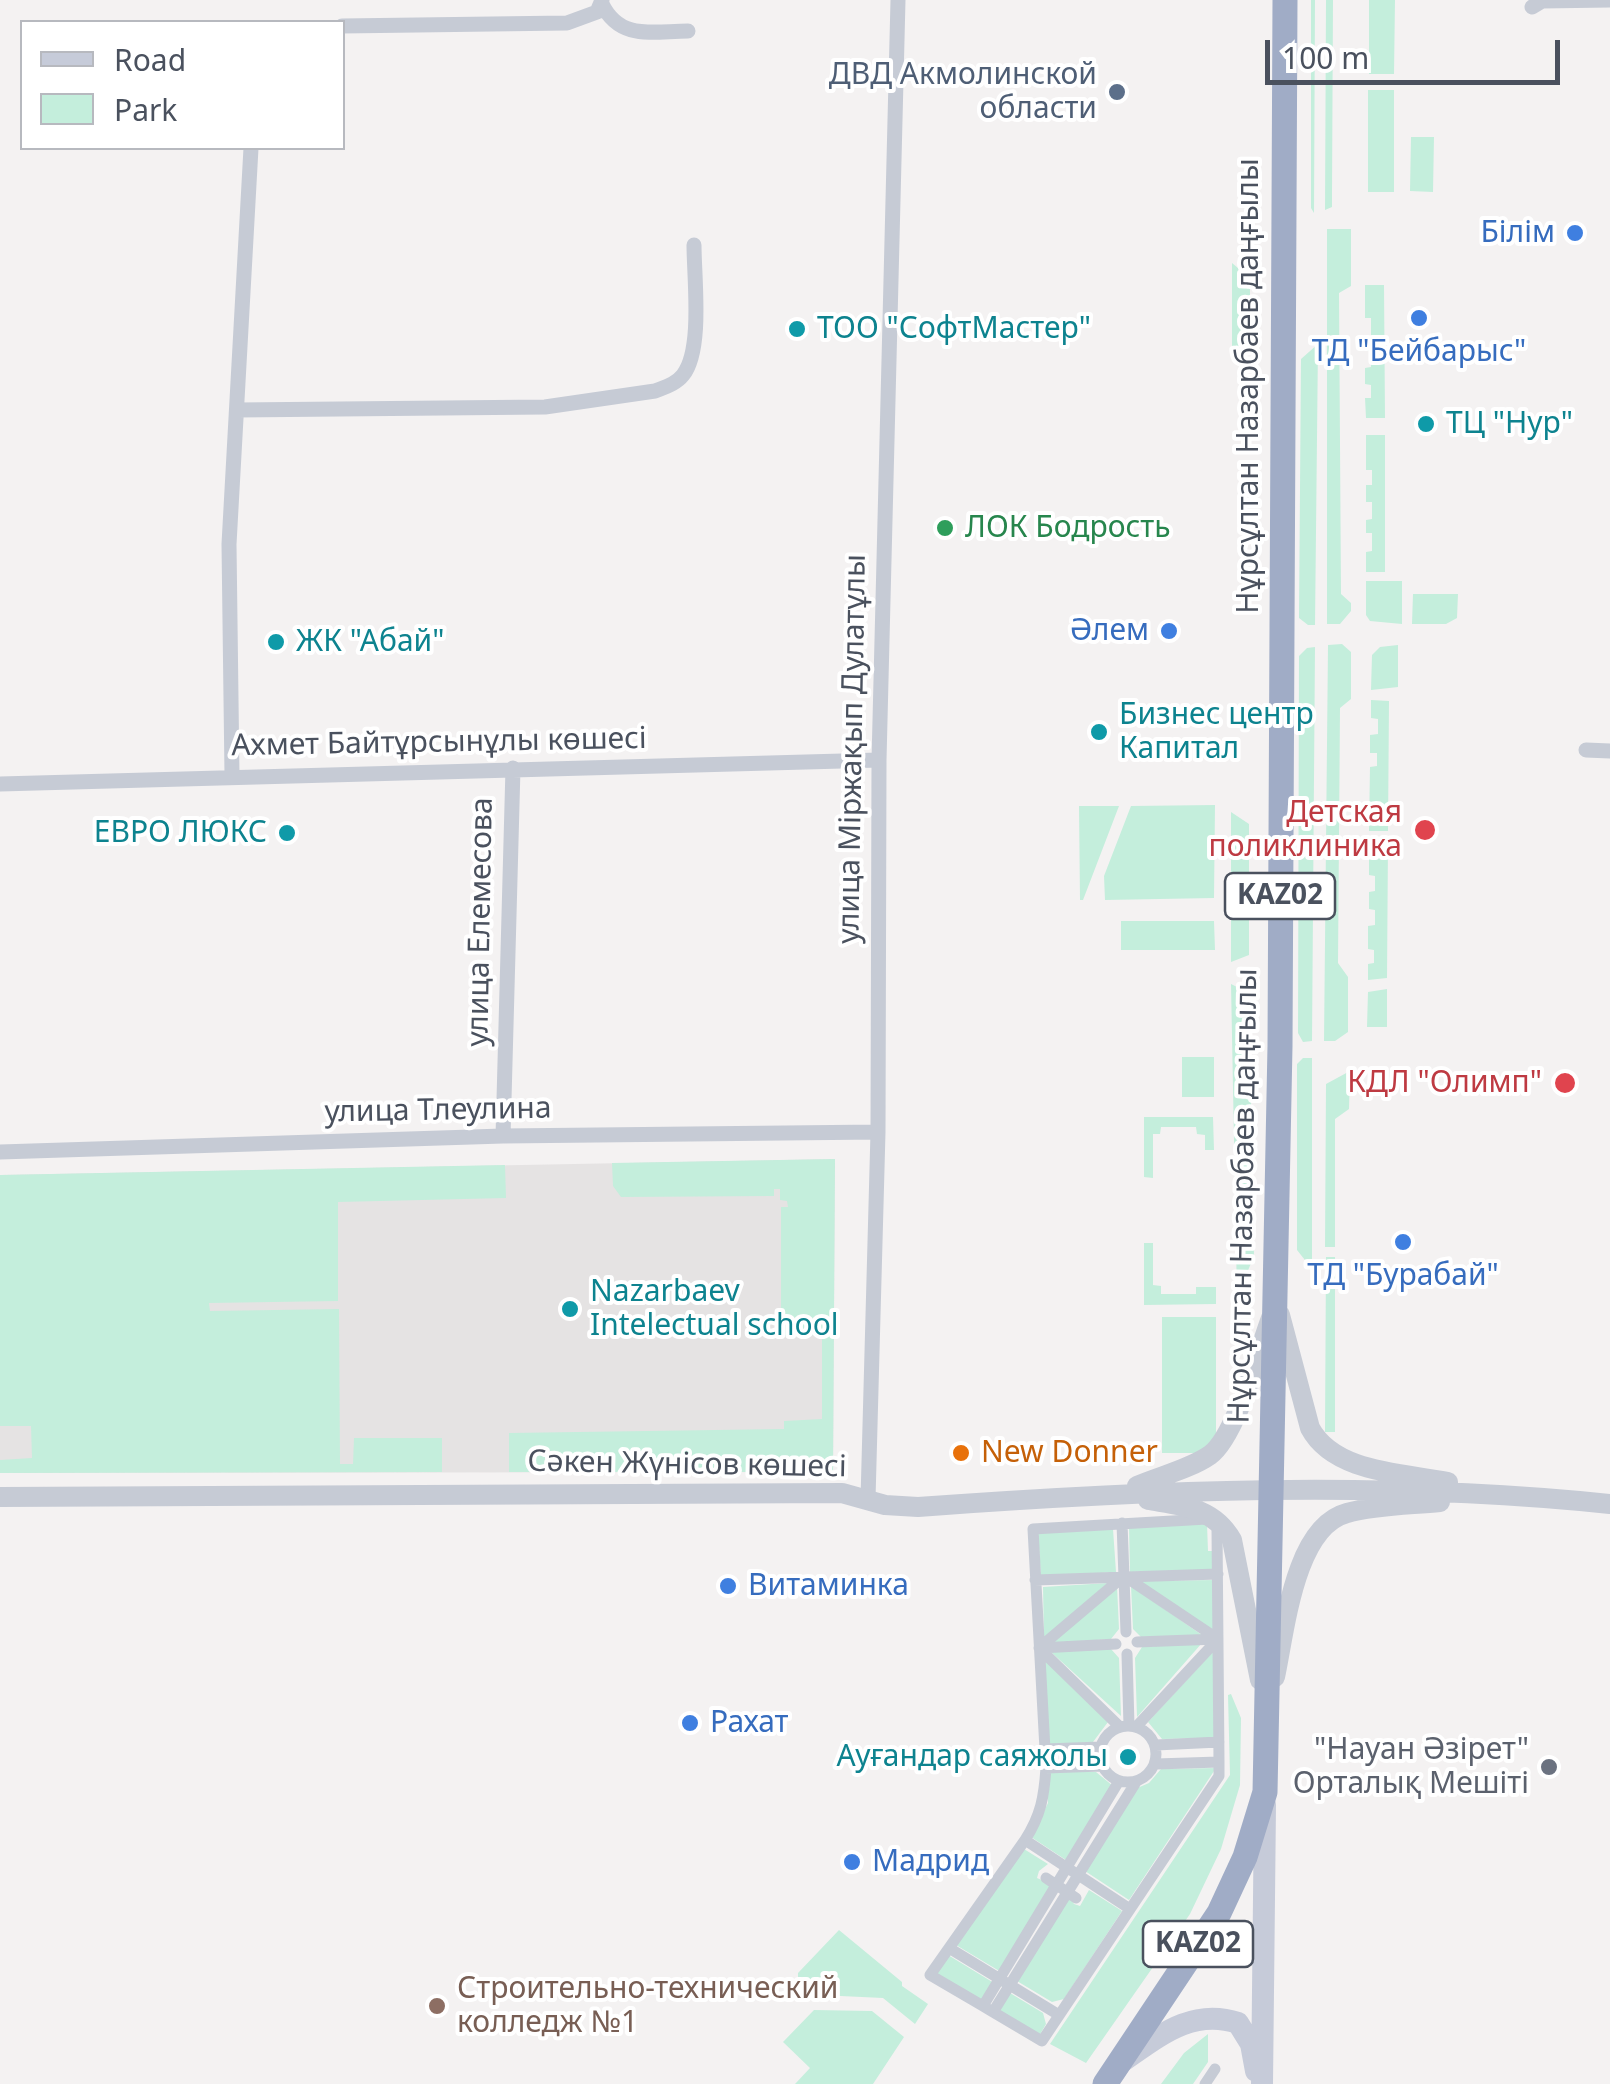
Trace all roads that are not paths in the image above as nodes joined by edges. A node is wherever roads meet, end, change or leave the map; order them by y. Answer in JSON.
{"nodes":[{"id":1,"x":898,"y":0,"type":"edge"},
{"id":2,"x":1284,"y":0,"type":"edge"},
{"id":3,"x":1610,"y":0,"type":"edge"},
{"id":4,"x":602,"y":2,"type":"edge"},
{"id":5,"x":1532,"y":6,"type":"dead end"},
{"id":6,"x":345,"y":26,"type":"edge"},
{"id":7,"x":688,"y":32,"type":"dead end"},
{"id":8,"x":250,"y":150,"type":"edge"},
{"id":9,"x":694,"y":245,"type":"dead end"},
{"id":10,"x":237,"y":410,"type":"junction"},
{"id":11,"x":1586,"y":750,"type":"dead end"},
{"id":12,"x":1610,"y":751,"type":"edge"},
{"id":13,"x":878,"y":760,"type":"junction"},
{"id":14,"x":513,"y":768,"type":"junction"},
{"id":15,"x":232,"y":776,"type":"junction"},
{"id":16,"x":0,"y":784,"type":"edge"},
{"id":17,"x":878,"y":1132,"type":"junction"},
{"id":18,"x":504,"y":1136,"type":"junction"},
{"id":19,"x":0,"y":1152,"type":"edge"},
{"id":20,"x":1276,"y":1304,"type":"junction"},
{"id":21,"x":1272,"y":1490,"type":"junction"},
{"id":22,"x":1117,"y":1494,"type":"junction"},
{"id":23,"x":1507,"y":1494,"type":"junction"},
{"id":24,"x":0,"y":1497,"type":"edge"},
{"id":25,"x":868,"y":1498,"type":"junction"},
{"id":26,"x":1610,"y":1504,"type":"edge"},
{"id":27,"x":1122,"y":1523,"type":"junction"},
{"id":28,"x":1216,"y":1524,"type":"junction"},
{"id":29,"x":1218,"y":1574,"type":"junction"},
{"id":30,"x":1124,"y":1576,"type":"junction"},
{"id":31,"x":1035,"y":1580,"type":"junction"},
{"id":32,"x":1126,"y":1632,"type":"junction"},
{"id":33,"x":1218,"y":1639,"type":"junction"},
{"id":34,"x":1137,"y":1642,"type":"junction"},
{"id":35,"x":1116,"y":1644,"type":"junction"},
{"id":36,"x":1035,"y":1648,"type":"junction"},
{"id":37,"x":1127,"y":1654,"type":"junction"},
{"id":38,"x":1266,"y":1712,"type":"junction"},
{"id":39,"x":1128,"y":1726,"type":"junction"},
{"id":40,"x":1219,"y":1742,"type":"junction"},
{"id":41,"x":1190,"y":1743,"type":"junction"},
{"id":42,"x":1156,"y":1745,"type":"junction"},
{"id":43,"x":1101,"y":1746,"type":"junction"},
{"id":44,"x":1075,"y":1748,"type":"junction"},
{"id":45,"x":1045,"y":1750,"type":"junction"},
{"id":46,"x":1219,"y":1762,"type":"junction"},
{"id":47,"x":1191,"y":1763,"type":"junction"},
{"id":48,"x":1156,"y":1764,"type":"junction"},
{"id":49,"x":1076,"y":1766,"type":"junction"},
{"id":50,"x":1102,"y":1766,"type":"junction"},
{"id":51,"x":1046,"y":1768,"type":"junction"},
{"id":52,"x":1120,"y":1781,"type":"junction"},
{"id":53,"x":1136,"y":1782,"type":"junction"},
{"id":54,"x":1265,"y":1792,"type":"junction"},
{"id":55,"x":1116,"y":1800,"type":"junction"},
{"id":56,"x":1024,"y":1840,"type":"junction"},
{"id":57,"x":1054,"y":1859,"type":"junction"},
{"id":58,"x":1073,"y":1872,"type":"junction"},
{"id":59,"x":1091,"y":1884,"type":"junction"},
{"id":60,"x":1062,"y":1888,"type":"junction"},
{"id":61,"x":1130,"y":1909,"type":"junction"},
{"id":62,"x":949,"y":1948,"type":"junction"},
{"id":63,"x":1005,"y":1981,"type":"junction"},
{"id":64,"x":988,"y":2009,"type":"junction"},
{"id":65,"x":1060,"y":2015,"type":"junction"},
{"id":66,"x":1111,"y":2075,"type":"edge"},
{"id":67,"x":1204,"y":2084,"type":"edge"},
{"id":68,"x":1215,"y":2084,"type":"edge"},
{"id":69,"x":1260,"y":2084,"type":"edge"}],
"edges":[{"from":1,"to":13,"type":"street","name":"улица Міржақып Дулатұлы"},
{"from":2,"to":20,"type":"highway","name":"Нұрсұлтан Назарбаев даңғылы","number":"KАZ02"},
{"from":3,"to":5,"type":"street"},
{"from":4,"to":6,"type":"street"},
{"from":4,"to":7,"type":"street"},
{"from":8,"to":10,"type":"street"},
{"from":9,"to":10,"type":"street"},
{"from":10,"to":15,"type":"street"},
{"from":11,"to":12,"type":"street"},
{"from":13,"to":14,"type":"street","name":"Ахмет Байтұрсынұлы көшесі"},
{"from":13,"to":17,"type":"street","name":"улица Міржақып Дулатұлы"},
{"from":14,"to":15,"type":"street","name":"Ахмет Байтұрсынұлы көшесі"},
{"from":14,"to":18,"type":"street","name":"улица Елемесова"},
{"from":15,"to":16,"type":"street","name":"Ахмет Байтұрсынұлы көшесі"},
{"from":17,"to":18,"type":"street","name":"улица Тлеулина"},
{"from":17,"to":25,"type":"street","name":"улица Міржақып Дулатұлы"},
{"from":18,"to":19,"type":"street","name":"улица Тлеулина"},
{"from":20,"to":21,"type":"highway","name":"Нұрсұлтан Назарбаев даңғылы","number":"KАZ02"},
{"from":20,"to":22,"type":"street"},
{"from":20,"to":23,"type":"street"},
{"from":21,"to":22,"type":"street","name":"Сәкен Жүнісов көшесі"},
{"from":21,"to":23,"type":"street","name":"Сәкен Жүнісов көшесі"},
{"from":21,"to":38,"type":"highway","name":"Нұрсұлтан Назарбаев даңғылы","number":"KАZ02"},
{"from":22,"to":25,"type":"street","name":"Сәкен Жүнісов көшесі"},
{"from":22,"to":28,"type":"street"},
{"from":23,"to":26,"type":"street","name":"Сәкен Жүнісов көшесі"},
{"from":23,"to":38,"type":"street"},
{"from":24,"to":25,"type":"street","name":"Сәкен Жүнісов көшесі"},
{"from":27,"to":28,"type":"street"},
{"from":27,"to":30,"type":"street"},
{"from":27,"to":31,"type":"street"},
{"from":28,"to":29,"type":"street"},
{"from":28,"to":38,"type":"street"},
{"from":29,"to":30,"type":"street"},
{"from":29,"to":33,"type":"street"},
{"from":30,"to":31,"type":"street"},
{"from":30,"to":32,"type":"street"},
{"from":30,"to":33,"type":"street"},
{"from":30,"to":36,"type":"street"},
{"from":31,"to":36,"type":"street"},
{"from":32,"to":34,"type":"street"},
{"from":32,"to":35,"type":"street"},
{"from":33,"to":34,"type":"street"},
{"from":33,"to":39,"type":"street"},
{"from":33,"to":40,"type":"street"},
{"from":34,"to":37,"type":"street"},
{"from":35,"to":36,"type":"street"},
{"from":35,"to":37,"type":"street"},
{"from":36,"to":39,"type":"street"},
{"from":36,"to":45,"type":"street"},
{"from":37,"to":39,"type":"street"},
{"from":38,"to":54,"type":"highway","name":"Нұрсұлтан Назарбаев даңғылы","number":"KАZ02"},
{"from":39,"to":42,"type":"street"},
{"from":39,"to":43,"type":"street"},
{"from":40,"to":41,"type":"street"},
{"from":40,"to":46,"type":"street"},
{"from":41,"to":42,"type":"street"},
{"from":41,"to":47,"type":"street"},
{"from":42,"to":48,"type":"street"},
{"from":43,"to":44,"type":"street"},
{"from":43,"to":50,"type":"street"},
{"from":44,"to":45,"type":"street"},
{"from":44,"to":49,"type":"street"},
{"from":45,"to":51,"type":"street"},
{"from":46,"to":47,"type":"street"},
{"from":46,"to":61,"type":"street"},
{"from":47,"to":48,"type":"street"},
{"from":48,"to":53,"type":"street"},
{"from":49,"to":50,"type":"street"},
{"from":49,"to":51,"type":"street"},
{"from":50,"to":52,"type":"street"},
{"from":51,"to":56,"type":"street"},
{"from":52,"to":53,"type":"street"},
{"from":52,"to":55,"type":"street"},
{"from":53,"to":55,"type":"street"},
{"from":54,"to":66,"type":"highway","number":"KАZ02"},
{"from":54,"to":69,"type":"main road"},
{"from":55,"to":58,"type":"street"},
{"from":56,"to":57,"type":"street"},
{"from":56,"to":62,"type":"street"},
{"from":57,"to":58,"type":"street"},
{"from":57,"to":60,"type":"street"},
{"from":58,"to":59,"type":"street"},
{"from":58,"to":60,"type":"street"},
{"from":59,"to":60,"type":"street"},
{"from":59,"to":61,"type":"street"},
{"from":60,"to":63,"type":"street"},
{"from":61,"to":65,"type":"street"},
{"from":62,"to":63,"type":"street"},
{"from":62,"to":64,"type":"street"},
{"from":63,"to":64,"type":"street"},
{"from":63,"to":65,"type":"street"},
{"from":64,"to":65,"type":"street"},
{"from":66,"to":69,"type":"main road"},
{"from":67,"to":68,"type":"street"}]}
